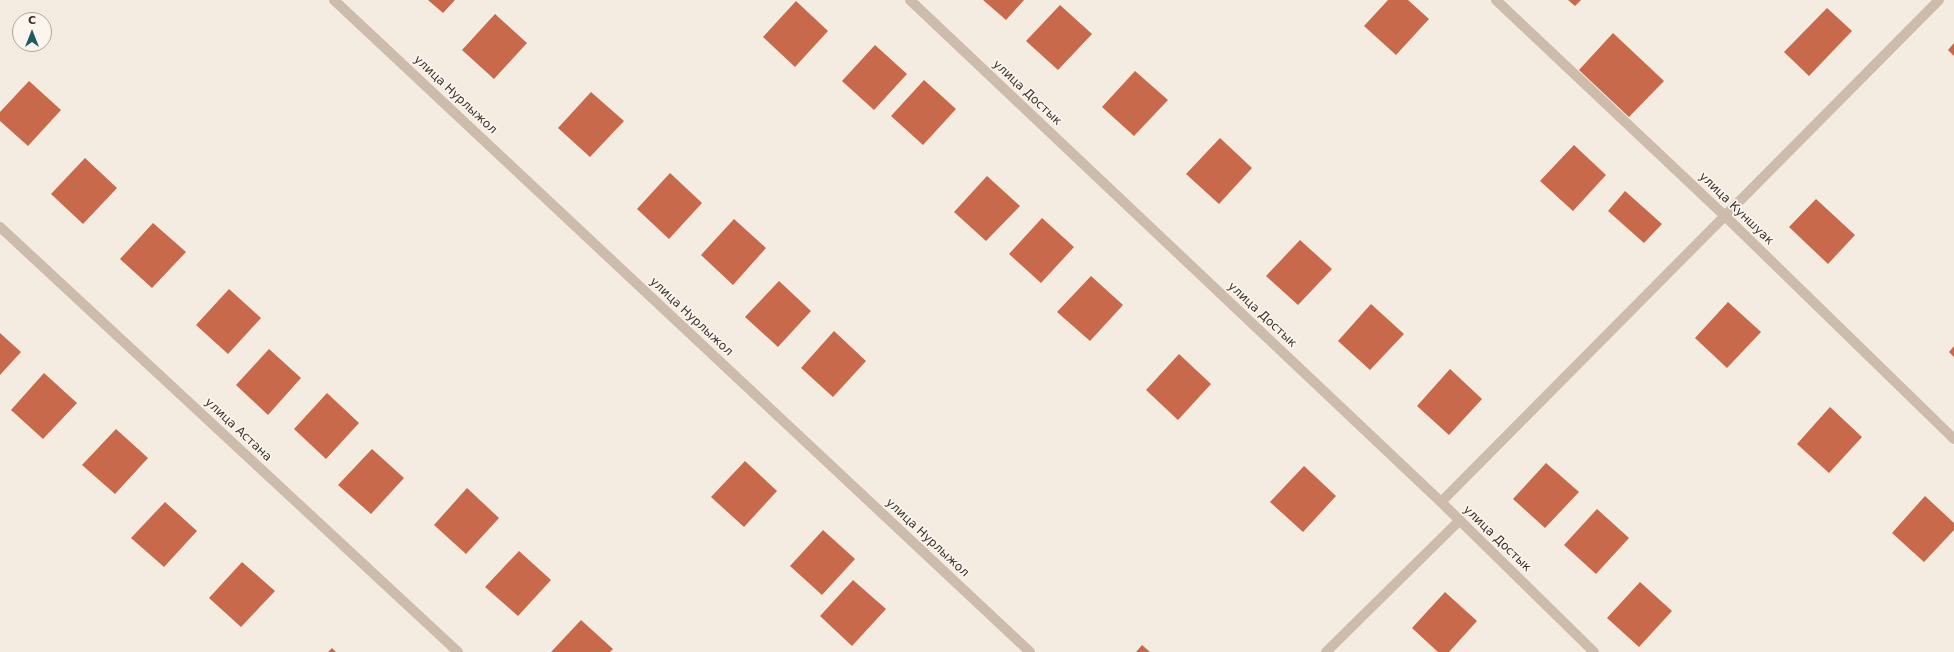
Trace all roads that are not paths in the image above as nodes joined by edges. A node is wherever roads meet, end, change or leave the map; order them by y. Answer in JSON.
{"nodes":[{"id":1,"x":334,"y":0,"type":"edge"},
{"id":2,"x":910,"y":0,"type":"edge"},
{"id":3,"x":1496,"y":0,"type":"edge"},
{"id":4,"x":1939,"y":0,"type":"edge"},
{"id":5,"x":1725,"y":216,"type":"junction"},
{"id":6,"x":0,"y":227,"type":"edge"},
{"id":7,"x":1954,"y":439,"type":"edge"},
{"id":8,"x":1441,"y":502,"type":"junction"},
{"id":9,"x":1460,"y":520,"type":"junction"},
{"id":10,"x":458,"y":652,"type":"edge"},
{"id":11,"x":1030,"y":652,"type":"edge"},
{"id":12,"x":1326,"y":652,"type":"edge"},
{"id":13,"x":1594,"y":652,"type":"edge"}],
"edges":[{"from":1,"to":11,"type":"street","name":"улица Нурлыжол"},
{"from":2,"to":8,"type":"street","name":"улица Достык"},
{"from":3,"to":5,"type":"street","name":"улица Куншуак"},
{"from":4,"to":5,"type":"street"},
{"from":5,"to":7,"type":"street","name":"улица Куншуак"},
{"from":5,"to":8,"type":"street"},
{"from":6,"to":10,"type":"street","name":"улица Астана"},
{"from":8,"to":9,"type":"street","name":"улица Достык"},
{"from":9,"to":12,"type":"street"},
{"from":9,"to":13,"type":"street","name":"улица Достык"}]}
